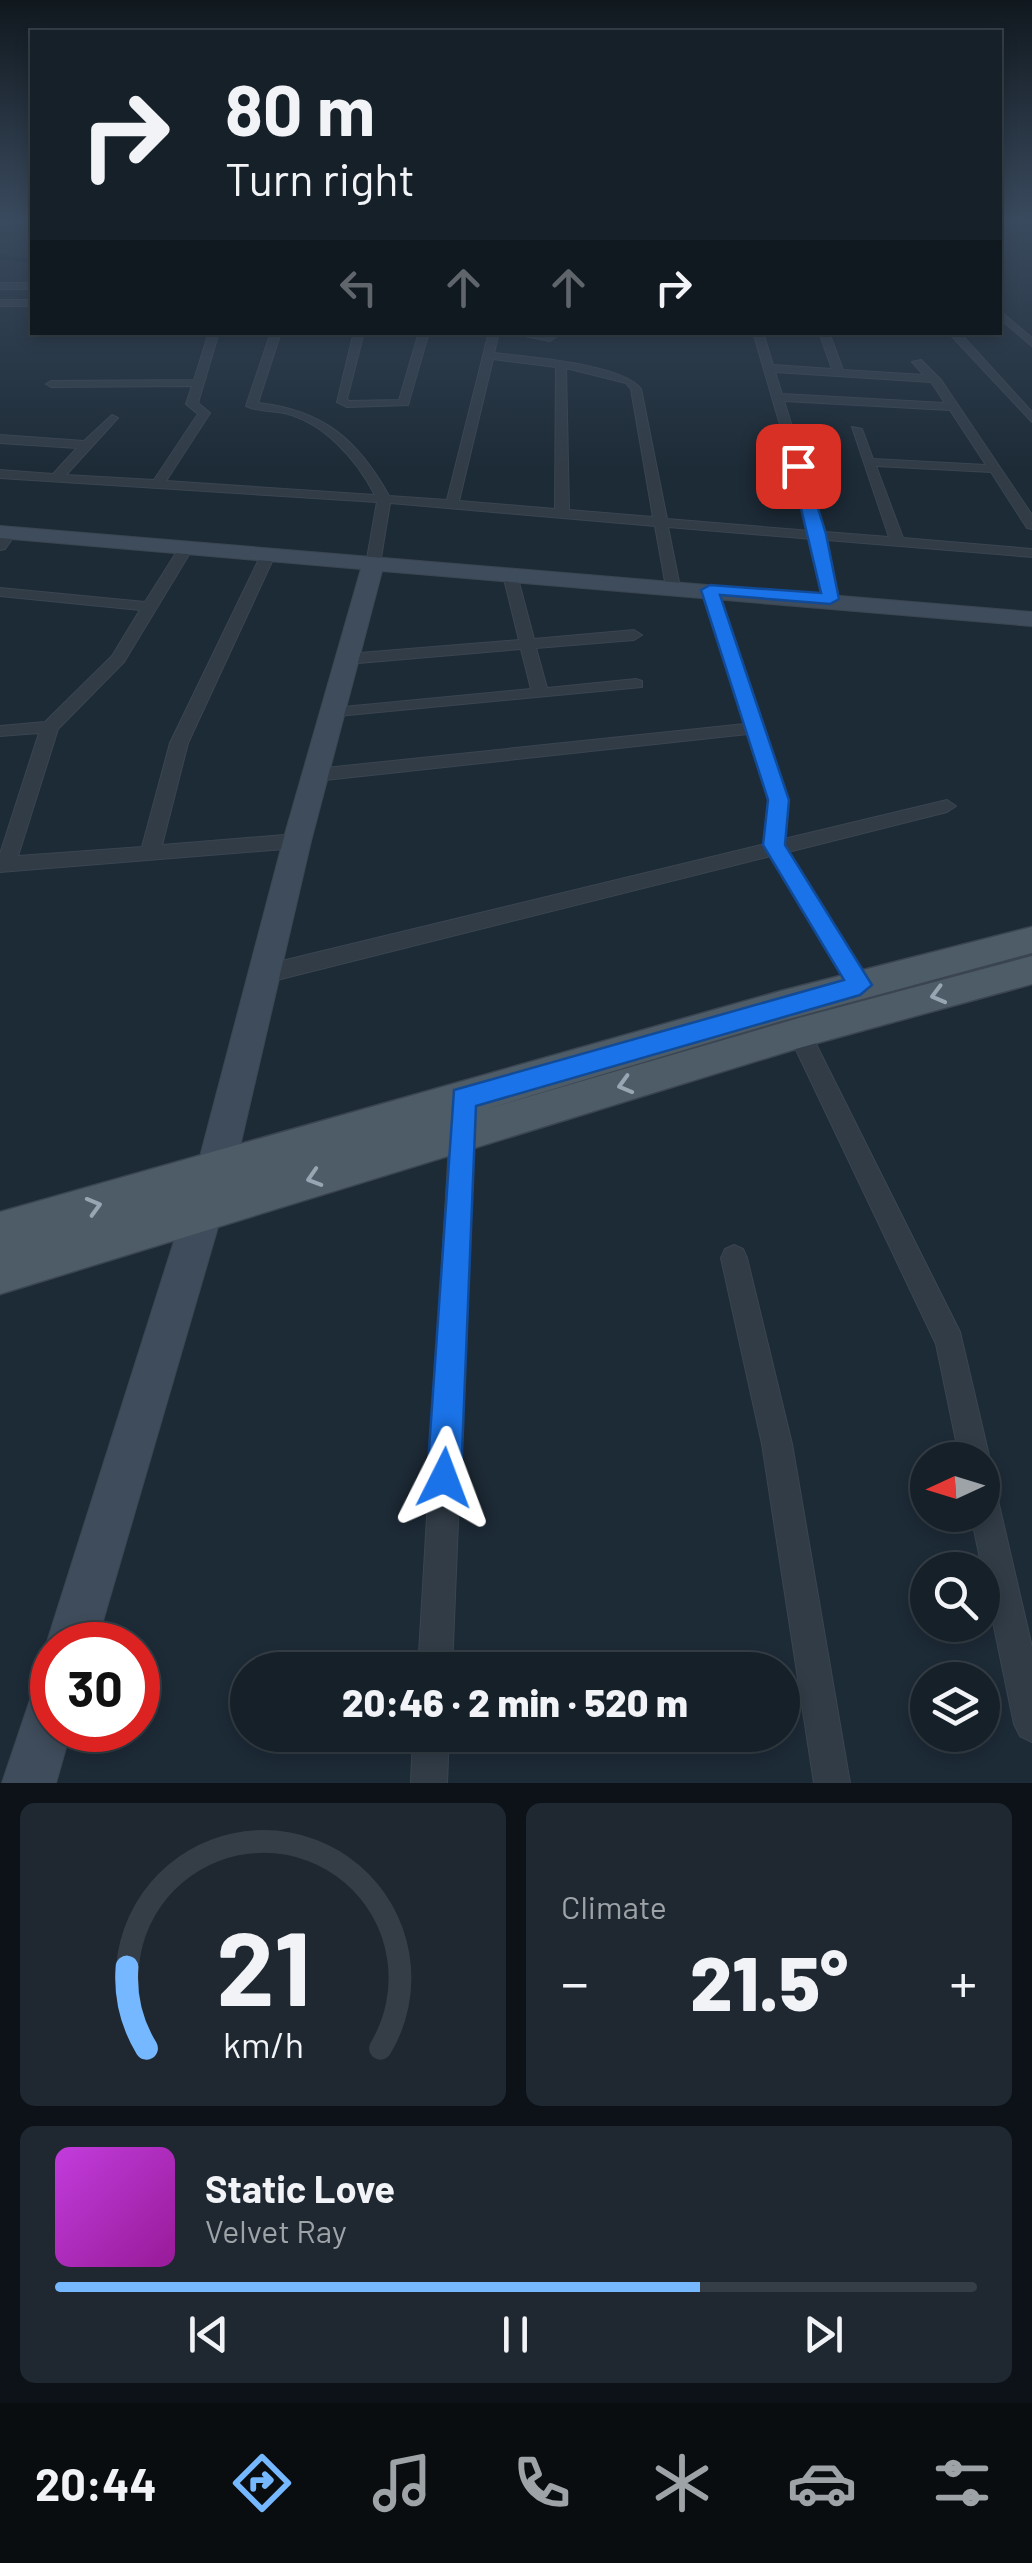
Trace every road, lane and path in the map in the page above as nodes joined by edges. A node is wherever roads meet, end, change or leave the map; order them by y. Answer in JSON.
{"nodes":[{"id":1,"x":0,"y":303,"type":"edge"},
{"id":2,"x":30,"y":303,"type":"edge"},
{"id":3,"x":1002,"y":316,"type":"edge"},
{"id":4,"x":213,"y":335,"type":"edge"},
{"id":5,"x":275,"y":335,"type":"edge"},
{"id":6,"x":357,"y":335,"type":"edge"},
{"id":7,"x":423,"y":335,"type":"edge"},
{"id":8,"x":493,"y":335,"type":"edge"},
{"id":9,"x":529,"y":335,"type":"edge"},
{"id":10,"x":554,"y":335,"type":"edge"},
{"id":11,"x":759,"y":335,"type":"edge"},
{"id":12,"x":825,"y":335,"type":"edge"},
{"id":13,"x":956,"y":335,"type":"edge"},
{"id":14,"x":1032,"y":343,"type":"edge"},
{"id":15,"x":489,"y":356,"type":"junction"},
{"id":16,"x":916,"y":362,"type":"dead end"},
{"id":17,"x":562,"y":364,"type":"junction"},
{"id":18,"x":768,"y":368,"type":"junction"},
{"id":19,"x":839,"y":372,"type":"junction"},
{"id":20,"x":934,"y":379,"type":"junction"},
{"id":21,"x":197,"y":383,"type":"junction"},
{"id":22,"x":51,"y":384,"type":"dead end"},
{"id":23,"x":778,"y":397,"type":"junction"},
{"id":24,"x":954,"y":407,"type":"junction"},
{"id":25,"x":112,"y":418,"type":"dead end"},
{"id":26,"x":1032,"y":419,"type":"edge"},
{"id":27,"x":856,"y":430,"type":"dead end"},
{"id":28,"x":0,"y":439,"type":"edge"},
{"id":29,"x":87,"y":445,"type":"junction"},
{"id":30,"x":868,"y":462,"type":"junction"},
{"id":31,"x":995,"y":469,"type":"junction"},
{"id":32,"x":0,"y":474,"type":"edge"},
{"id":33,"x":56,"y":478,"type":"junction"},
{"id":34,"x":157,"y":484,"type":"junction"},
{"id":35,"x":384,"y":499,"type":"junction"},
{"id":36,"x":452,"y":505,"type":"junction"},
{"id":37,"x":562,"y":514,"type":"junction"},
{"id":38,"x":660,"y":522,"type":"junction"},
{"id":39,"x":1032,"y":525,"type":"edge"},
{"id":40,"x":818,"y":534,"type":"junction"},
{"id":41,"x":3,"y":536,"type":"edge"},
{"id":42,"x":897,"y":541,"type":"junction"},
{"id":43,"x":186,"y":548,"type":"junction"},
{"id":44,"x":1032,"y":552,"type":"edge"},
{"id":45,"x":268,"y":555,"type":"junction"},
{"id":46,"x":373,"y":564,"type":"junction"},
{"id":47,"x":510,"y":574,"type":"junction"},
{"id":48,"x":674,"y":587,"type":"junction"},
{"id":49,"x":710,"y":590,"type":"junction"},
{"id":50,"x":0,"y":592,"type":"edge"},
{"id":51,"x":830,"y":599,"type":"junction"},
{"id":52,"x":150,"y":608,"type":"junction"},
{"id":53,"x":1032,"y":619,"type":"edge"},
{"id":54,"x":634,"y":635,"type":"dead end"},
{"id":55,"x":526,"y":643,"type":"junction"},
{"id":56,"x":347,"y":660,"type":"junction"},
{"id":57,"x":636,"y":684,"type":"dead end"},
{"id":58,"x":540,"y":693,"type":"junction"},
{"id":59,"x":332,"y":713,"type":"junction"},
{"id":60,"x":50,"y":726,"type":"junction"},
{"id":61,"x":754,"y":728,"type":"junction"},
{"id":62,"x":0,"y":731,"type":"edge"},
{"id":63,"x":316,"y":776,"type":"junction"},
{"id":64,"x":947,"y":806,"type":"dead end"},
{"id":65,"x":297,"y":841,"type":"junction"},
{"id":66,"x":774,"y":845,"type":"junction"},
{"id":67,"x":150,"y":853,"type":"junction"},
{"id":68,"x":3,"y":865,"type":"edge"},
{"id":69,"x":1032,"y":940,"type":"edge"},
{"id":70,"x":1032,"y":970,"type":"edge"},
{"id":71,"x":264,"y":974,"type":"junction"},
{"id":72,"x":860,"y":985,"type":"junction"},
{"id":73,"x":800,"y":1033,"type":"junction"},
{"id":74,"x":462,"y":1116,"type":"junction"},
{"id":75,"x":215,"y":1172,"type":"junction"},
{"id":76,"x":203,"y":1212,"type":"junction"},
{"id":77,"x":0,"y":1233,"type":"edge"},
{"id":78,"x":734,"y":1258,"type":"dead end"},
{"id":79,"x":0,"y":1272,"type":"edge"},
{"id":80,"x":971,"y":1442,"type":"edge"},
{"id":81,"x":990,"y":1532,"type":"edge"},
{"id":82,"x":78,"y":1622,"type":"edge"},
{"id":83,"x":435,"y":1652,"type":"edge"},
{"id":84,"x":1030,"y":1713,"type":"edge"},
{"id":85,"x":38,"y":1752,"type":"edge"},
{"id":86,"x":430,"y":1752,"type":"edge"},
{"id":87,"x":29,"y":1783,"type":"edge"},
{"id":88,"x":429,"y":1783,"type":"edge"},
{"id":89,"x":832,"y":1783,"type":"edge"}],
"edges":[{"from":1,"to":2,"type":"street"},
{"from":3,"to":14,"type":"street"},
{"from":4,"to":21,"type":"street"},
{"from":5,"to":35,"type":"street"},
{"from":6,"to":7,"type":"street"},
{"from":8,"to":15,"type":"street"},
{"from":9,"to":10,"type":"street"},
{"from":11,"to":18,"type":"street"},
{"from":12,"to":19,"type":"street"},
{"from":13,"to":26,"type":"street"},
{"from":15,"to":17,"type":"street"},
{"from":15,"to":36,"type":"street"},
{"from":16,"to":20,"type":"street"},
{"from":17,"to":37,"type":"street"},
{"from":17,"to":38,"type":"street"},
{"from":18,"to":19,"type":"street"},
{"from":18,"to":23,"type":"street"},
{"from":19,"to":20,"type":"street"},
{"from":20,"to":24,"type":"street"},
{"from":21,"to":22,"type":"street"},
{"from":21,"to":34,"type":"street"},
{"from":23,"to":24,"type":"street"},
{"from":23,"to":40,"type":"street"},
{"from":24,"to":31,"type":"street"},
{"from":25,"to":29,"type":"street"},
{"from":27,"to":30,"type":"street"},
{"from":28,"to":29,"type":"street"},
{"from":29,"to":33,"type":"street"},
{"from":30,"to":31,"type":"street"},
{"from":30,"to":42,"type":"street"},
{"from":31,"to":39,"type":"street"},
{"from":32,"to":33,"type":"street"},
{"from":33,"to":34,"type":"street"},
{"from":34,"to":35,"type":"street"},
{"from":35,"to":36,"type":"street"},
{"from":35,"to":46,"type":"street"},
{"from":36,"to":37,"type":"street"},
{"from":37,"to":38,"type":"street"},
{"from":38,"to":40,"type":"street"},
{"from":38,"to":48,"type":"street"},
{"from":40,"to":42,"type":"street"},
{"from":40,"to":51,"type":"street"},
{"from":41,"to":43,"type":"street"},
{"from":42,"to":44,"type":"street"},
{"from":43,"to":45,"type":"street"},
{"from":43,"to":52,"type":"street"},
{"from":45,"to":46,"type":"street"},
{"from":45,"to":67,"type":"street"},
{"from":46,"to":47,"type":"street"},
{"from":46,"to":56,"type":"street"},
{"from":47,"to":48,"type":"street"},
{"from":47,"to":55,"type":"street"},
{"from":48,"to":49,"type":"street"},
{"from":49,"to":51,"type":"street"},
{"from":49,"to":61,"type":"street"},
{"from":50,"to":52,"type":"street"},
{"from":51,"to":53,"type":"street"},
{"from":52,"to":60,"type":"street"},
{"from":54,"to":55,"type":"street"},
{"from":55,"to":56,"type":"street"},
{"from":55,"to":58,"type":"street"},
{"from":56,"to":59,"type":"street"},
{"from":57,"to":58,"type":"street"},
{"from":58,"to":59,"type":"street"},
{"from":59,"to":63,"type":"street"},
{"from":60,"to":62,"type":"street"},
{"from":60,"to":68,"type":"street"},
{"from":61,"to":63,"type":"street"},
{"from":61,"to":66,"type":"street"},
{"from":63,"to":65,"type":"street"},
{"from":64,"to":66,"type":"street"},
{"from":65,"to":67,"type":"street"},
{"from":65,"to":71,"type":"street"},
{"from":66,"to":71,"type":"street"},
{"from":66,"to":72,"type":"street"},
{"from":67,"to":68,"type":"street"},
{"from":69,"to":72,"type":"main road"},
{"from":70,"to":73,"type":"main road","one_way":true},
{"from":71,"to":75,"type":"street"},
{"from":72,"to":74,"type":"main road"},
{"from":73,"to":74,"type":"main road","one_way":true},
{"from":73,"to":80,"type":"street"},
{"from":74,"to":75,"type":"main road"},
{"from":74,"to":76,"type":"main road","one_way":true},
{"from":74,"to":83,"type":"street"},
{"from":75,"to":76,"type":"street"},
{"from":77,"to":75,"type":"main road","one_way":true},
{"from":76,"to":79,"type":"main road"},
{"from":76,"to":82,"type":"street"},
{"from":78,"to":89,"type":"street"},
{"from":81,"to":84,"type":"street"},
{"from":85,"to":87,"type":"street"},
{"from":86,"to":88,"type":"street"}]}
